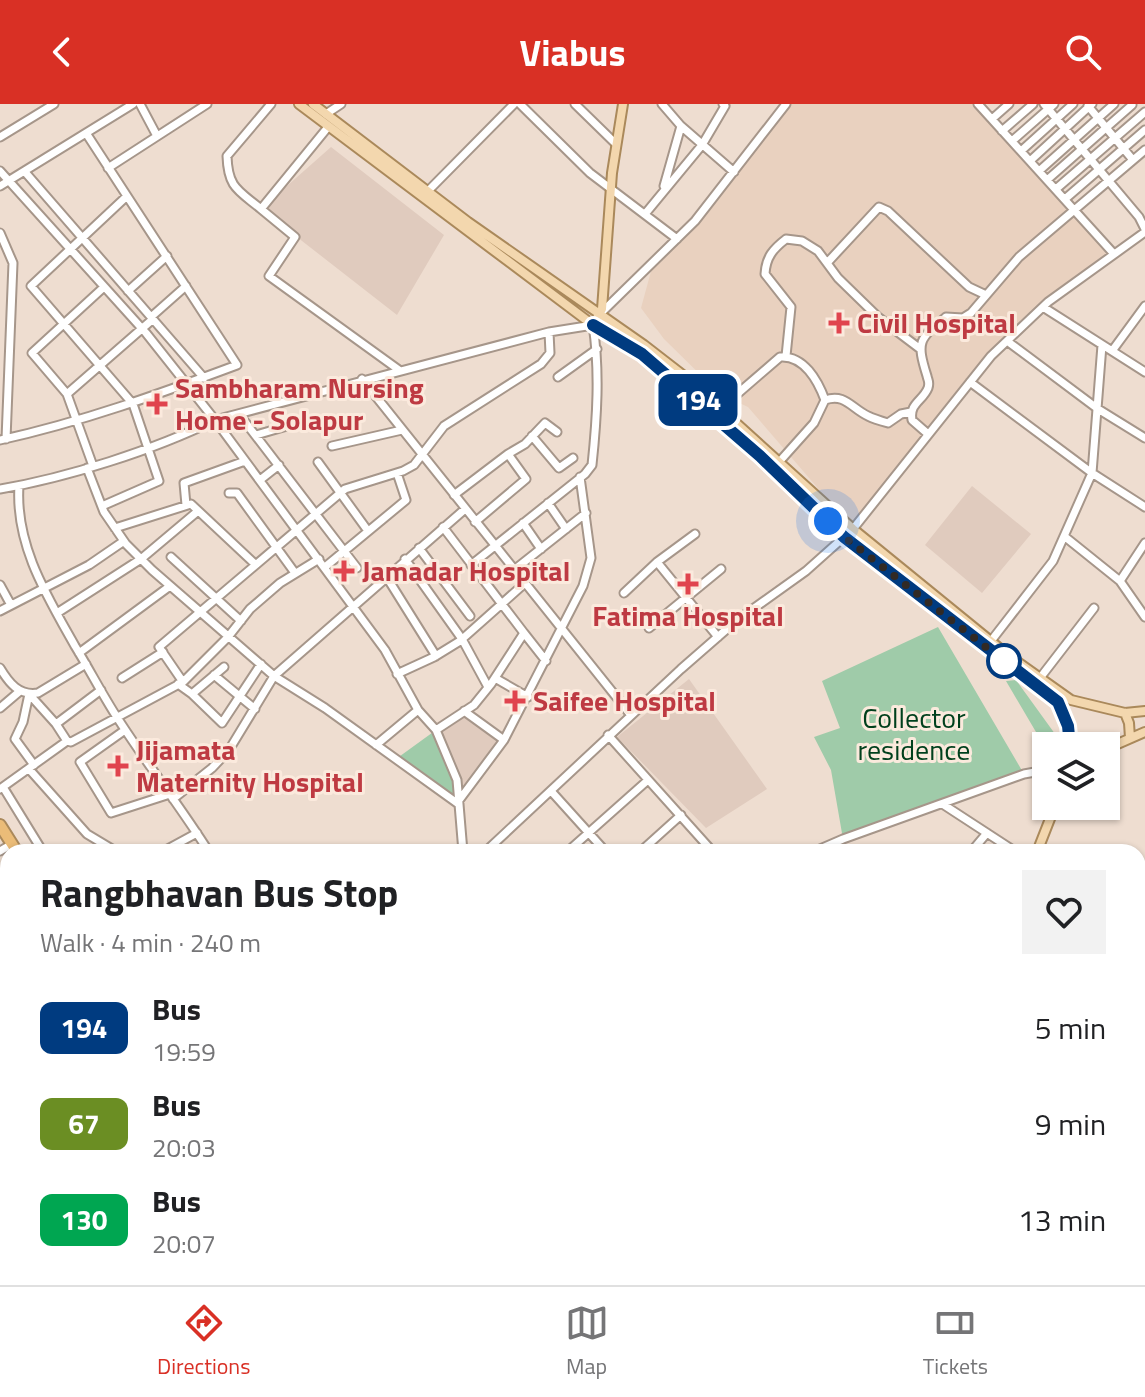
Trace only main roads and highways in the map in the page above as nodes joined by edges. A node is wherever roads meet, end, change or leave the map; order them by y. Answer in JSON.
{"nodes":[{"id":1,"x":299,"y":104,"type":"edge"},
{"id":2,"x":313,"y":104,"type":"edge"},
{"id":3,"x":623,"y":104,"type":"edge"},
{"id":4,"x":598,"y":315,"type":"junction"},
{"id":5,"x":1145,"y":711,"type":"edge"},
{"id":6,"x":1125,"y":713,"type":"junction"},
{"id":7,"x":1068,"y":732,"type":"edge"},
{"id":8,"x":1145,"y":732,"type":"edge"},
{"id":9,"x":1130,"y":738,"type":"junction"},
{"id":10,"x":1120,"y":743,"type":"edge"},
{"id":11,"x":1050,"y":820,"type":"edge"},
{"id":12,"x":0,"y":825,"type":"edge"},
{"id":13,"x":12,"y":844,"type":"edge"},
{"id":14,"x":1040,"y":844,"type":"edge"}],
"edges":[{"from":1,"to":7,"type":"main road"},
{"from":2,"to":4,"type":"main road"},
{"from":3,"to":4,"type":"main road"},
{"from":4,"to":6,"type":"main road"},
{"from":5,"to":6,"type":"main road"},
{"from":6,"to":9,"type":"main road"},
{"from":8,"to":9,"type":"main road"},
{"from":9,"to":10,"type":"main road"},
{"from":11,"to":14,"type":"main road"},
{"from":12,"to":13,"type":"highway"}]}
